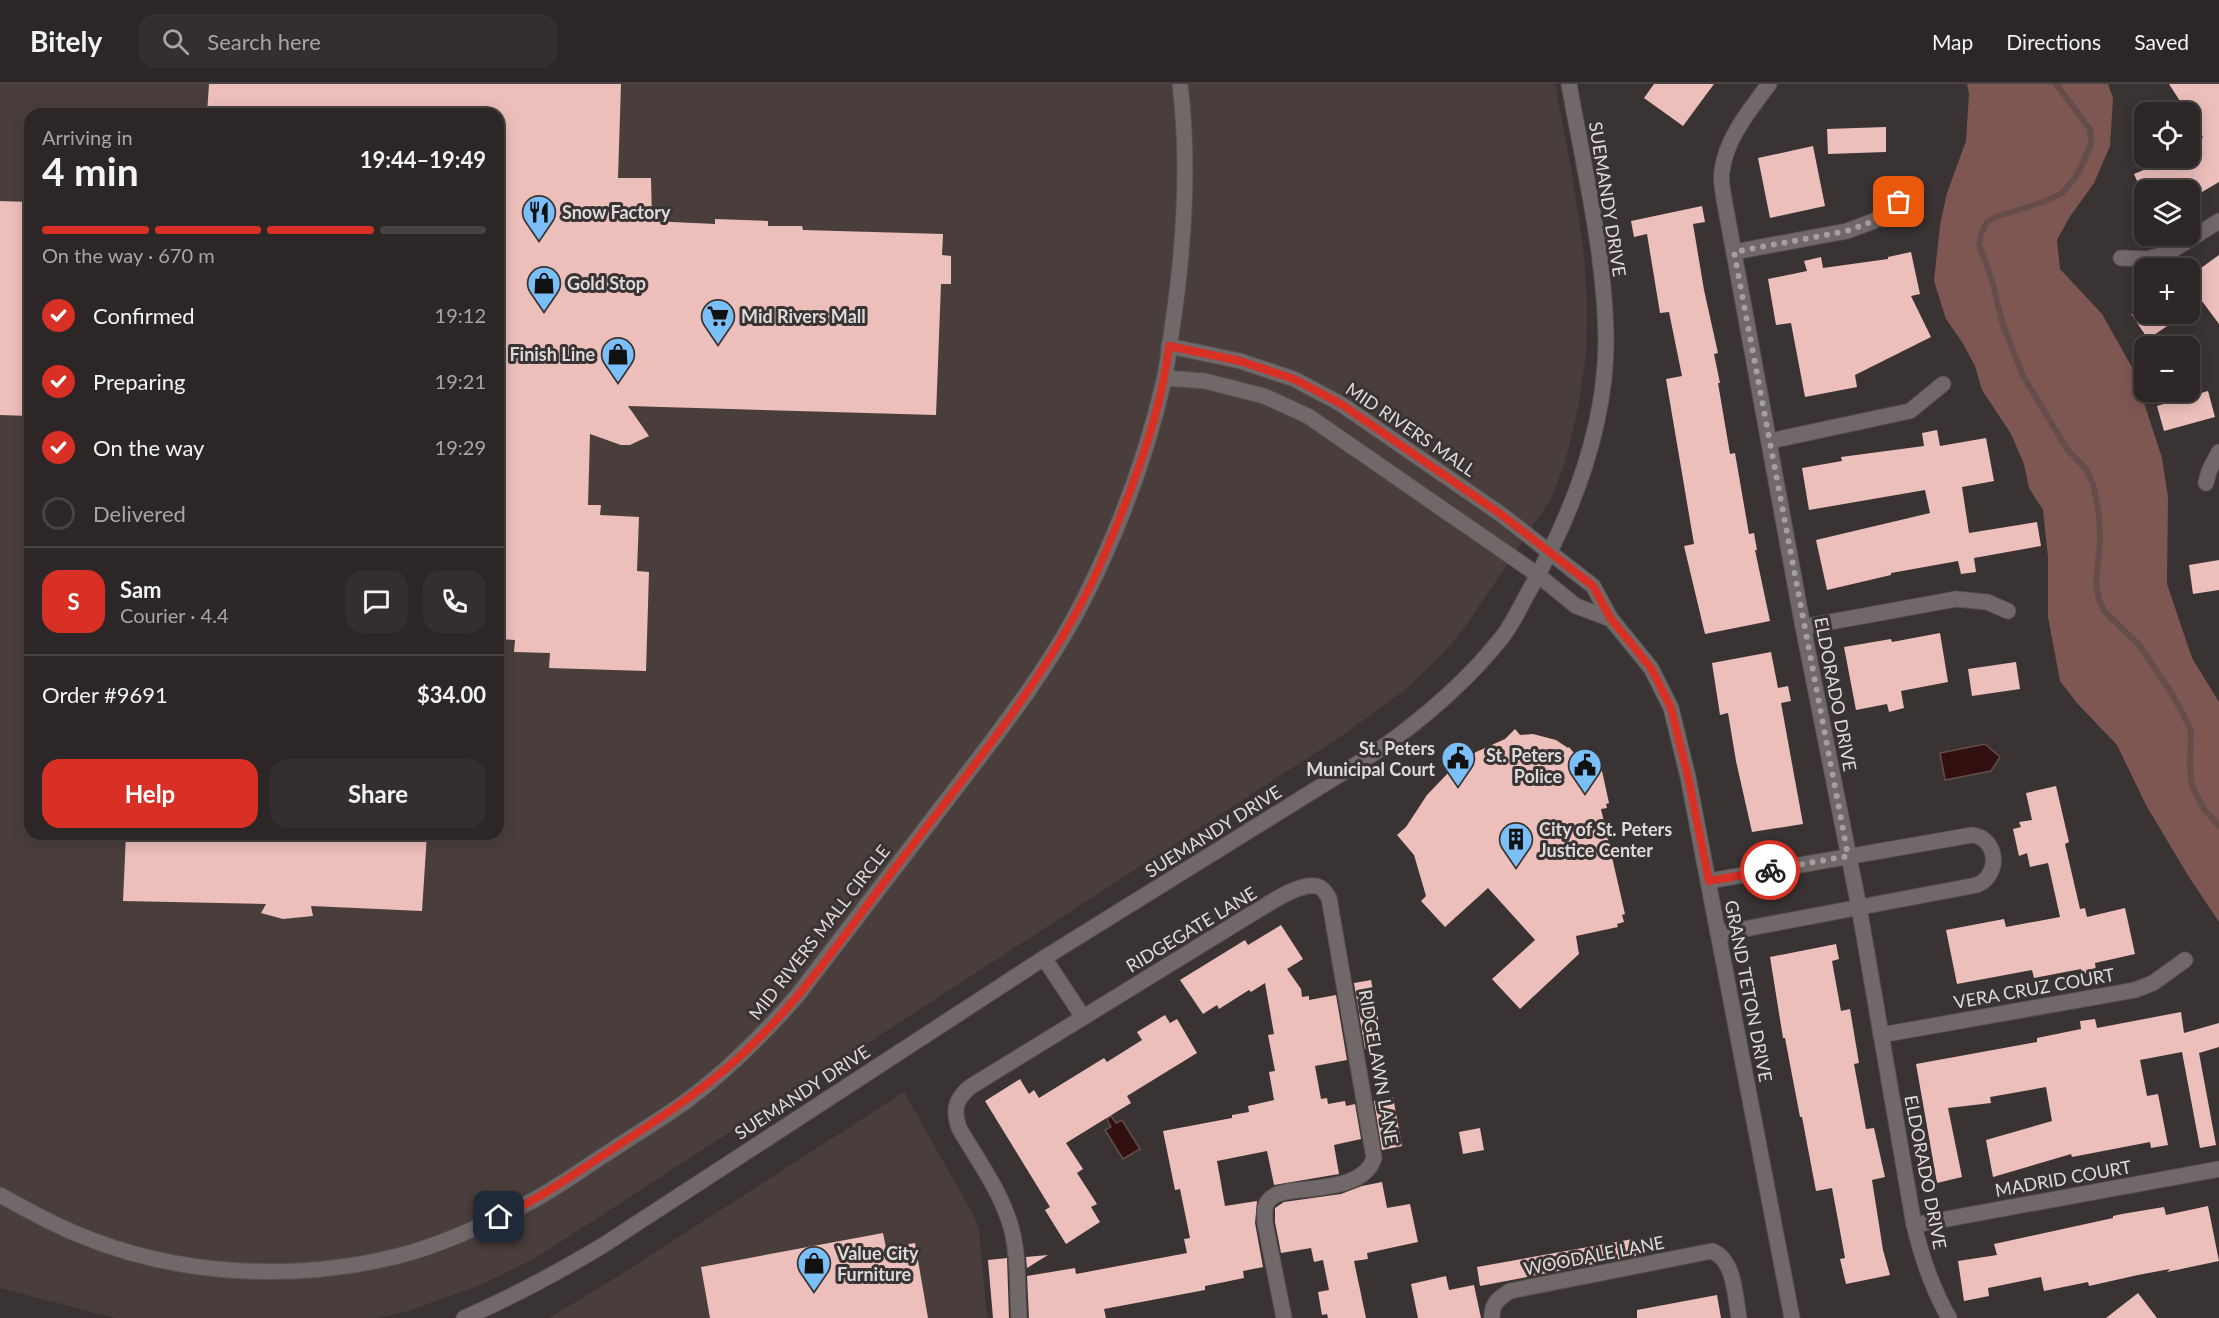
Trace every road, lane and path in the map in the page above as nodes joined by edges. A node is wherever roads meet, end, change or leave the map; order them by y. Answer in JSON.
{"nodes":[{"id":1,"x":1180,"y":84,"type":"edge"},
{"id":2,"x":1569,"y":84,"type":"edge"},
{"id":3,"x":1769,"y":84,"type":"edge"},
{"id":4,"x":1899,"y":202,"type":"dead end"},
{"id":5,"x":2219,"y":221,"type":"edge"},
{"id":6,"x":1734,"y":252,"type":"junction"},
{"id":7,"x":2121,"y":258,"type":"dead end"},
{"id":8,"x":1169,"y":346,"type":"junction"},
{"id":9,"x":1165,"y":378,"type":"junction"},
{"id":10,"x":1943,"y":384,"type":"dead end"},
{"id":11,"x":1770,"y":441,"type":"junction"},
{"id":12,"x":2219,"y":452,"type":"edge"},
{"id":13,"x":2206,"y":483,"type":"dead end"},
{"id":14,"x":1550,"y":551,"type":"junction"},
{"id":15,"x":1538,"y":575,"type":"junction"},
{"id":16,"x":2008,"y":611,"type":"dead end"},
{"id":17,"x":1611,"y":619,"type":"junction"},
{"id":18,"x":1803,"y":627,"type":"junction"},
{"id":19,"x":1848,"y":856,"type":"junction"},
{"id":20,"x":1709,"y":881,"type":"junction"},
{"id":21,"x":1323,"y":889,"type":"joint"},
{"id":22,"x":1859,"y":907,"type":"junction"},
{"id":23,"x":1718,"y":934,"type":"junction"},
{"id":24,"x":1044,"y":958,"type":"junction"},
{"id":25,"x":2185,"y":960,"type":"dead end"},
{"id":26,"x":1083,"y":1017,"type":"junction"},
{"id":27,"x":1881,"y":1035,"type":"junction"},
{"id":28,"x":2219,"y":1169,"type":"edge"},
{"id":29,"x":0,"y":1195,"type":"edge"},
{"id":30,"x":1914,"y":1225,"type":"junction"},
{"id":31,"x":1279,"y":1317,"type":"edge"},
{"id":32,"x":464,"y":1318,"type":"edge"},
{"id":33,"x":1019,"y":1318,"type":"edge"},
{"id":34,"x":1491,"y":1318,"type":"edge"},
{"id":35,"x":1739,"y":1318,"type":"edge"},
{"id":36,"x":1792,"y":1318,"type":"edge"},
{"id":37,"x":1948,"y":1318,"type":"edge"}],
"edges":[{"from":1,"to":8,"type":"street","name":"MID RIVERS MALL CIRCLE"},
{"from":2,"to":14,"type":"street","name":"SUEMANDY DRIVE"},
{"from":3,"to":6,"type":"street","name":"ELDORADO DRIVE"},
{"from":4,"to":6,"type":"street"},
{"from":5,"to":7,"type":"street"},
{"from":6,"to":11,"type":"street","name":"ELDORADO DRIVE"},
{"from":8,"to":9,"type":"street","name":"MID RIVERS MALL CIRCLE"},
{"from":8,"to":14,"type":"street","name":"MID RIVERS MALL"},
{"from":9,"to":15,"type":"street"},
{"from":9,"to":29,"type":"street","name":"MID RIVERS MALL CIRCLE"},
{"from":10,"to":11,"type":"street"},
{"from":11,"to":18,"type":"street","name":"ELDORADO DRIVE"},
{"from":12,"to":13,"type":"street"},
{"from":14,"to":15,"type":"street","name":"SUEMANDY DRIVE"},
{"from":14,"to":17,"type":"street","name":"GRAND TETON DRIVE"},
{"from":15,"to":17,"type":"street"},
{"from":15,"to":24,"type":"street","name":"SUEMANDY DRIVE"},
{"from":16,"to":18,"type":"street"},
{"from":17,"to":20,"type":"street","name":"GRAND TETON DRIVE"},
{"from":18,"to":19,"type":"street","name":"ELDORADO DRIVE"},
{"from":19,"to":20,"type":"street"},
{"from":19,"to":22,"type":"street","name":"ELDORADO DRIVE"},
{"from":19,"to":22,"type":"street"},
{"from":20,"to":23,"type":"street","name":"GRAND TETON DRIVE"},
{"from":21,"to":26,"type":"street","name":"RIDGEGATE LANE"},
{"from":21,"to":31,"type":"street","name":"RIDGELAWN LANE"},
{"from":22,"to":23,"type":"street"},
{"from":22,"to":27,"type":"street","name":"ELDORADO DRIVE"},
{"from":23,"to":36,"type":"street","name":"GRAND TETON DRIVE"},
{"from":24,"to":26,"type":"street"},
{"from":24,"to":32,"type":"street","name":"SUEMANDY DRIVE"},
{"from":25,"to":27,"type":"street","name":"VERA CRUZ COURT"},
{"from":26,"to":33,"type":"street","name":"RIDGEGATE LANE"},
{"from":27,"to":30,"type":"street","name":"ELDORADO DRIVE"},
{"from":28,"to":30,"type":"street","name":"MADRID COURT"},
{"from":30,"to":37,"type":"street","name":"ELDORADO DRIVE"},
{"from":34,"to":35,"type":"street","name":"WOODALE LANE"}]}
